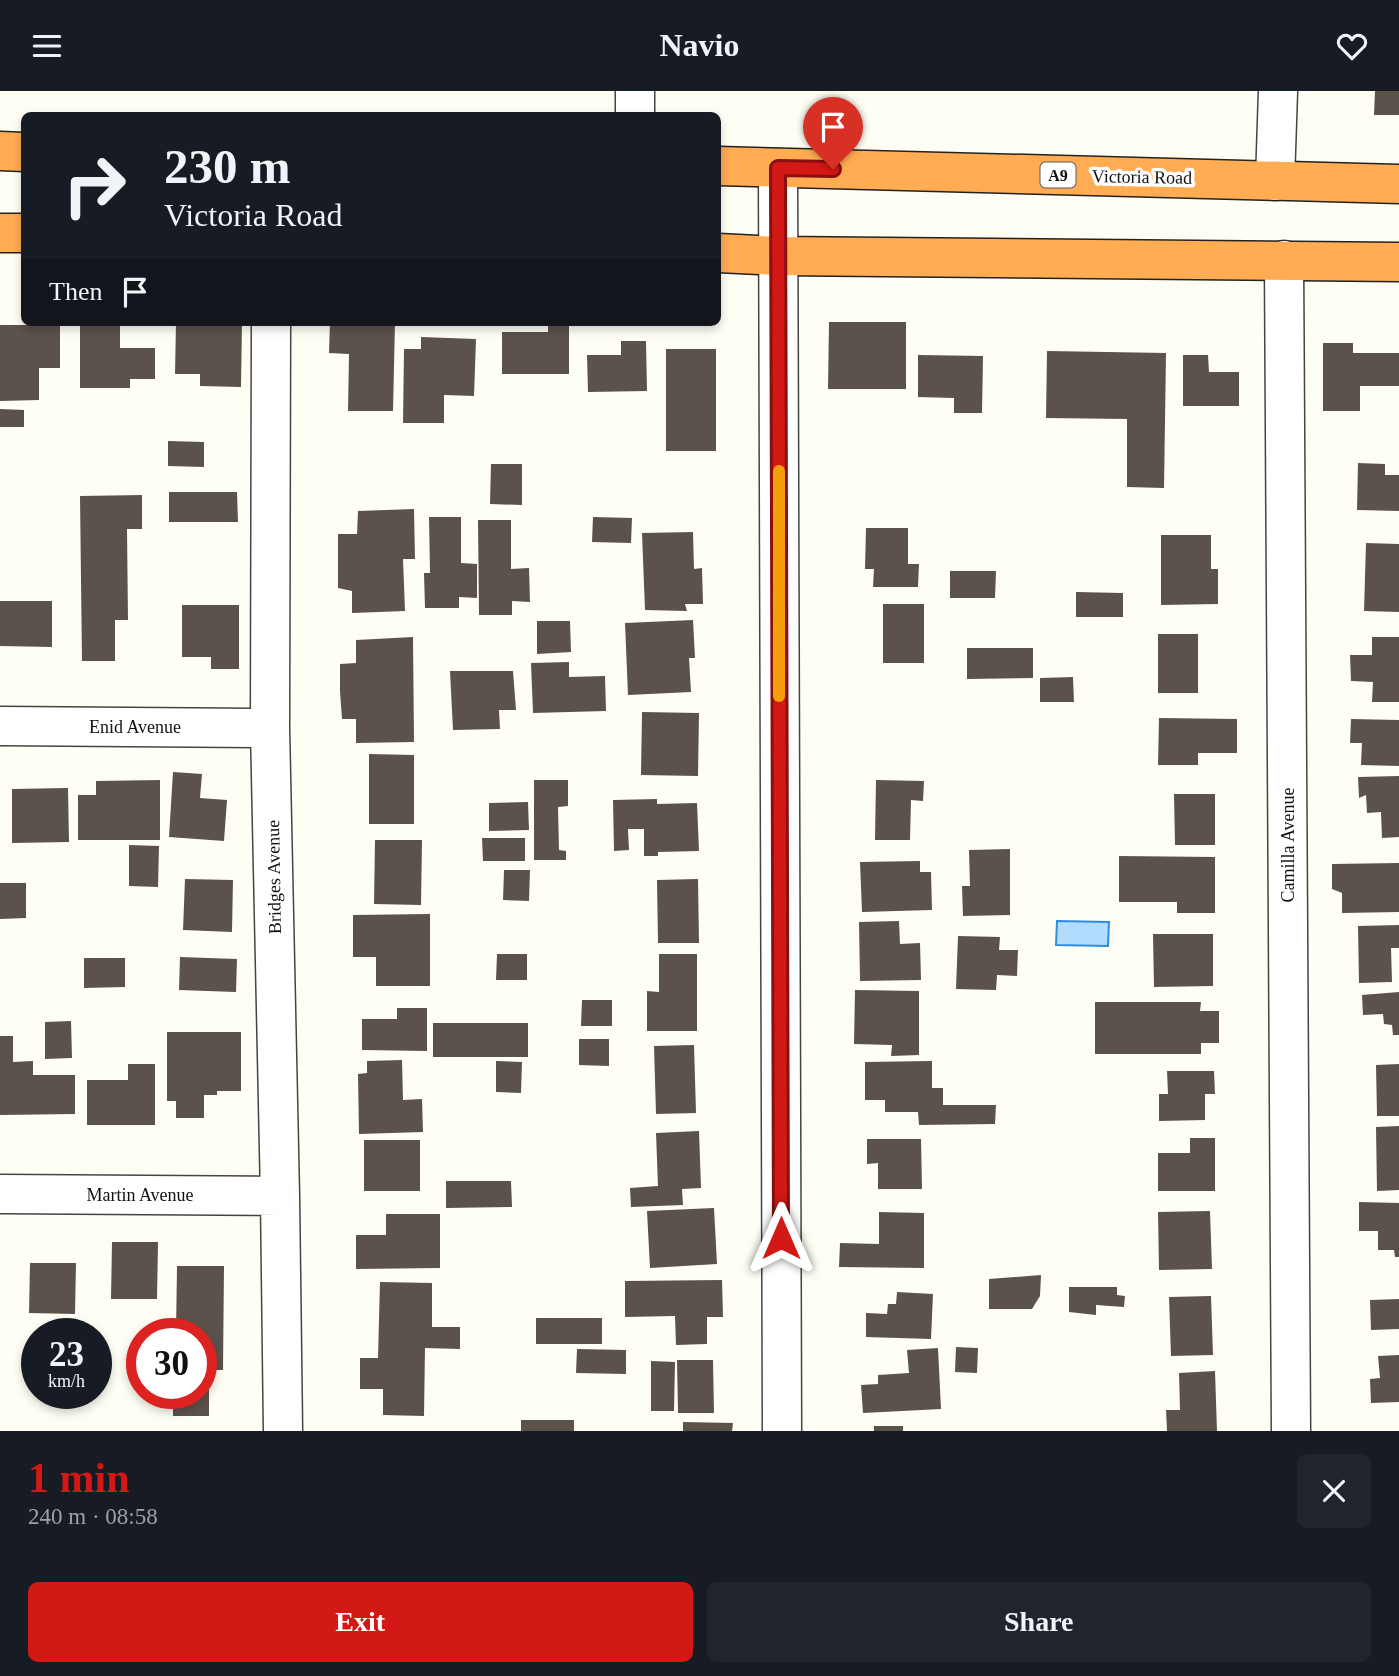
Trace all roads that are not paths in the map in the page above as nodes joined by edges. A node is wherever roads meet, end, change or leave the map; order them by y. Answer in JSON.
{"nodes":[{"id":1,"x":635,"y":91,"type":"edge"},
{"id":2,"x":1278,"y":91,"type":"edge"},
{"id":3,"x":635,"y":112,"type":"edge"},
{"id":4,"x":0,"y":151,"type":"edge"},
{"id":5,"x":21,"y":152,"type":"edge"},
{"id":6,"x":721,"y":166,"type":"edge"},
{"id":7,"x":778,"y":168,"type":"junction"},
{"id":8,"x":1275,"y":181,"type":"junction"},
{"id":9,"x":1399,"y":184,"type":"edge"},
{"id":10,"x":0,"y":233,"type":"edge"},
{"id":11,"x":21,"y":233,"type":"edge"},
{"id":12,"x":721,"y":253,"type":"edge"},
{"id":13,"x":778,"y":256,"type":"junction"},
{"id":14,"x":1284,"y":260,"type":"junction"},
{"id":15,"x":1399,"y":262,"type":"edge"},
{"id":16,"x":271,"y":326,"type":"edge"},
{"id":17,"x":0,"y":726,"type":"edge"},
{"id":18,"x":271,"y":729,"type":"junction"},
{"id":19,"x":0,"y":1194,"type":"edge"},
{"id":20,"x":280,"y":1196,"type":"junction"},
{"id":21,"x":283,"y":1431,"type":"edge"},
{"id":22,"x":782,"y":1431,"type":"edge"},
{"id":23,"x":1291,"y":1431,"type":"edge"}],
"edges":[{"from":1,"to":3,"type":"street"},
{"from":2,"to":8,"type":"street"},
{"from":4,"to":5,"type":"highway"},
{"from":6,"to":7,"type":"highway","name":"Victoria Road","number":"A9"},
{"from":7,"to":8,"type":"highway","name":"Victoria Road","number":"A9"},
{"from":7,"to":13,"type":"street"},
{"from":8,"to":9,"type":"highway","name":"Victoria Road","number":"A9"},
{"from":10,"to":11,"type":"highway"},
{"from":12,"to":13,"type":"highway"},
{"from":13,"to":14,"type":"highway"},
{"from":13,"to":22,"type":"street"},
{"from":14,"to":15,"type":"highway"},
{"from":14,"to":23,"type":"street","name":"Camilla Avenue"},
{"from":16,"to":18,"type":"street","name":"Bridges Avenue"},
{"from":17,"to":18,"type":"street","name":"Enid Avenue"},
{"from":18,"to":20,"type":"street","name":"Bridges Avenue"},
{"from":19,"to":20,"type":"street","name":"Martin Avenue"},
{"from":20,"to":21,"type":"street","name":"Bridges Avenue"}]}
